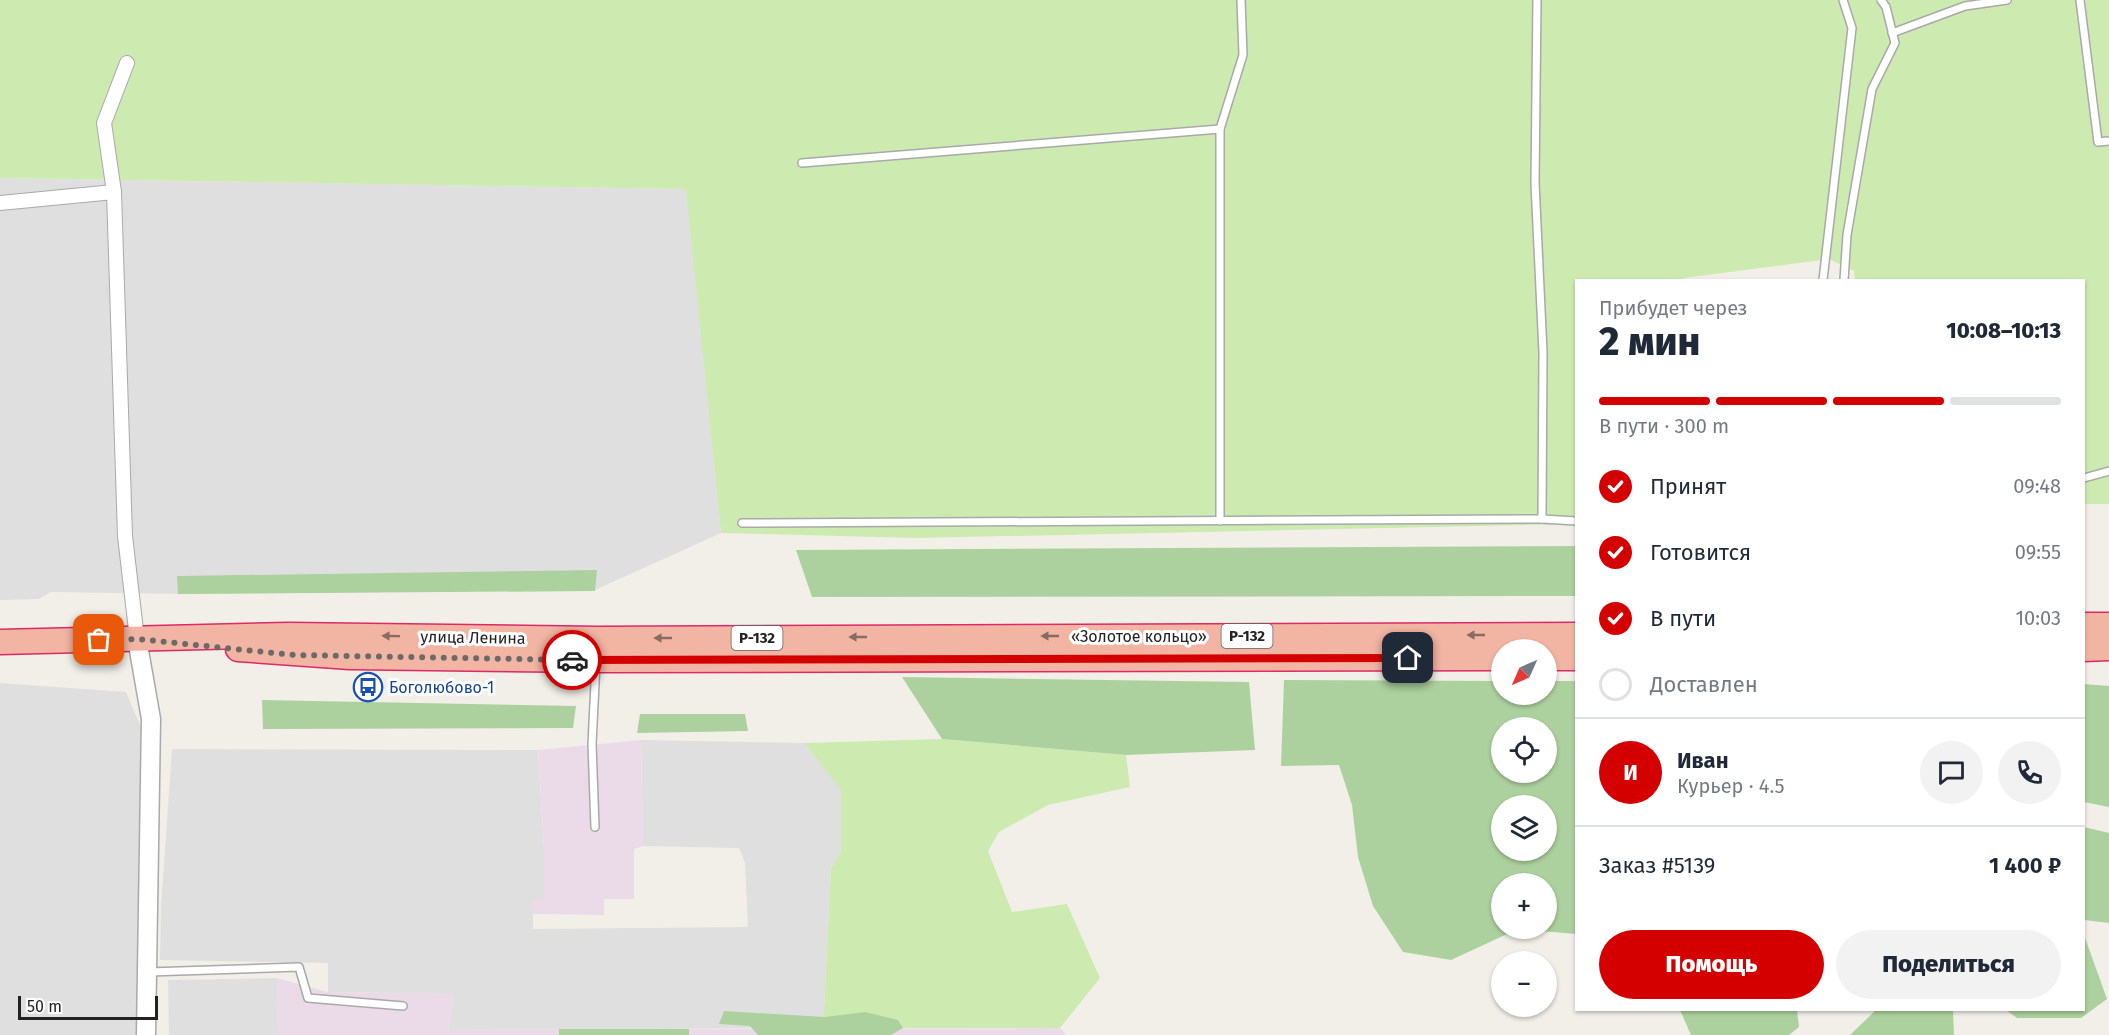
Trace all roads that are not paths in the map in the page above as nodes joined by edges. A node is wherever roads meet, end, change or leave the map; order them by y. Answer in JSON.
{"nodes":[{"id":1,"x":1241,"y":0,"type":"edge"},
{"id":2,"x":1537,"y":0,"type":"edge"},
{"id":3,"x":1843,"y":0,"type":"edge"},
{"id":4,"x":1881,"y":0,"type":"edge"},
{"id":5,"x":2007,"y":0,"type":"edge"},
{"id":6,"x":2080,"y":0,"type":"edge"},
{"id":7,"x":1892,"y":33,"type":"junction"},
{"id":8,"x":127,"y":63,"type":"dead end"},
{"id":9,"x":1220,"y":129,"type":"junction"},
{"id":10,"x":2109,"y":141,"type":"edge"},
{"id":11,"x":802,"y":163,"type":"dead end"},
{"id":12,"x":114,"y":192,"type":"junction"},
{"id":13,"x":0,"y":203,"type":"edge"},
{"id":14,"x":1823,"y":279,"type":"edge"},
{"id":15,"x":1844,"y":279,"type":"edge"},
{"id":16,"x":2109,"y":471,"type":"edge"},
{"id":17,"x":2085,"y":478,"type":"edge"},
{"id":18,"x":1542,"y":519,"type":"junction"},
{"id":19,"x":1220,"y":521,"type":"junction"},
{"id":20,"x":1575,"y":521,"type":"edge"},
{"id":21,"x":742,"y":523,"type":"dead end"},
{"id":22,"x":2085,"y":625,"type":"edge"},
{"id":23,"x":2109,"y":625,"type":"edge"},
{"id":24,"x":1575,"y":635,"type":"edge"},
{"id":25,"x":137,"y":639,"type":"junction"},
{"id":26,"x":0,"y":642,"type":"edge"},
{"id":27,"x":917,"y":648,"type":"junction"},
{"id":28,"x":2109,"y":648,"type":"edge"},
{"id":29,"x":2085,"y":649,"type":"edge"},
{"id":30,"x":1491,"y":658,"type":"edge"},
{"id":31,"x":1557,"y":658,"type":"edge"},
{"id":32,"x":1575,"y":658,"type":"edge"},
{"id":33,"x":596,"y":660,"type":"junction"},
{"id":34,"x":595,"y":827,"type":"dead end"},
{"id":35,"x":147,"y":972,"type":"junction"},
{"id":36,"x":403,"y":1006,"type":"dead end"},
{"id":37,"x":146,"y":1035,"type":"edge"}],
"edges":[{"from":1,"to":9,"type":"lane"},
{"from":2,"to":18,"type":"lane"},
{"from":3,"to":14,"type":"lane"},
{"from":4,"to":7,"type":"lane"},
{"from":5,"to":7,"type":"lane"},
{"from":6,"to":10,"type":"lane"},
{"from":7,"to":15,"type":"lane"},
{"from":8,"to":12,"type":"street"},
{"from":9,"to":11,"type":"lane"},
{"from":9,"to":19,"type":"lane"},
{"from":12,"to":13,"type":"street"},
{"from":12,"to":25,"type":"street"},
{"from":16,"to":17,"type":"lane"},
{"from":18,"to":19,"type":"lane"},
{"from":18,"to":20,"type":"lane"},
{"from":19,"to":21,"type":"lane"},
{"from":22,"to":23,"type":"highway"},
{"from":24,"to":27,"type":"highway","name":"«Золотое кольцо»","number":"Р-132","one_way":true},
{"from":25,"to":26,"type":"highway","name":"улица Ленина","number":"Р-132"},
{"from":27,"to":25,"type":"highway","name":"улица Ленина","number":"Р-132","one_way":true},
{"from":25,"to":33,"type":"highway","name":"улица Ленина","number":"Р-132"},
{"from":25,"to":35,"type":"street"},
{"from":27,"to":30,"type":"highway","name":"«Золотое кольцо»","number":"Р-132"},
{"from":27,"to":33,"type":"highway","name":"улица Ленина","number":"Р-132"},
{"from":28,"to":29,"type":"highway"},
{"from":31,"to":32,"type":"highway"},
{"from":33,"to":34,"type":"lane"},
{"from":35,"to":36,"type":"lane"},
{"from":35,"to":37,"type":"street"}]}
